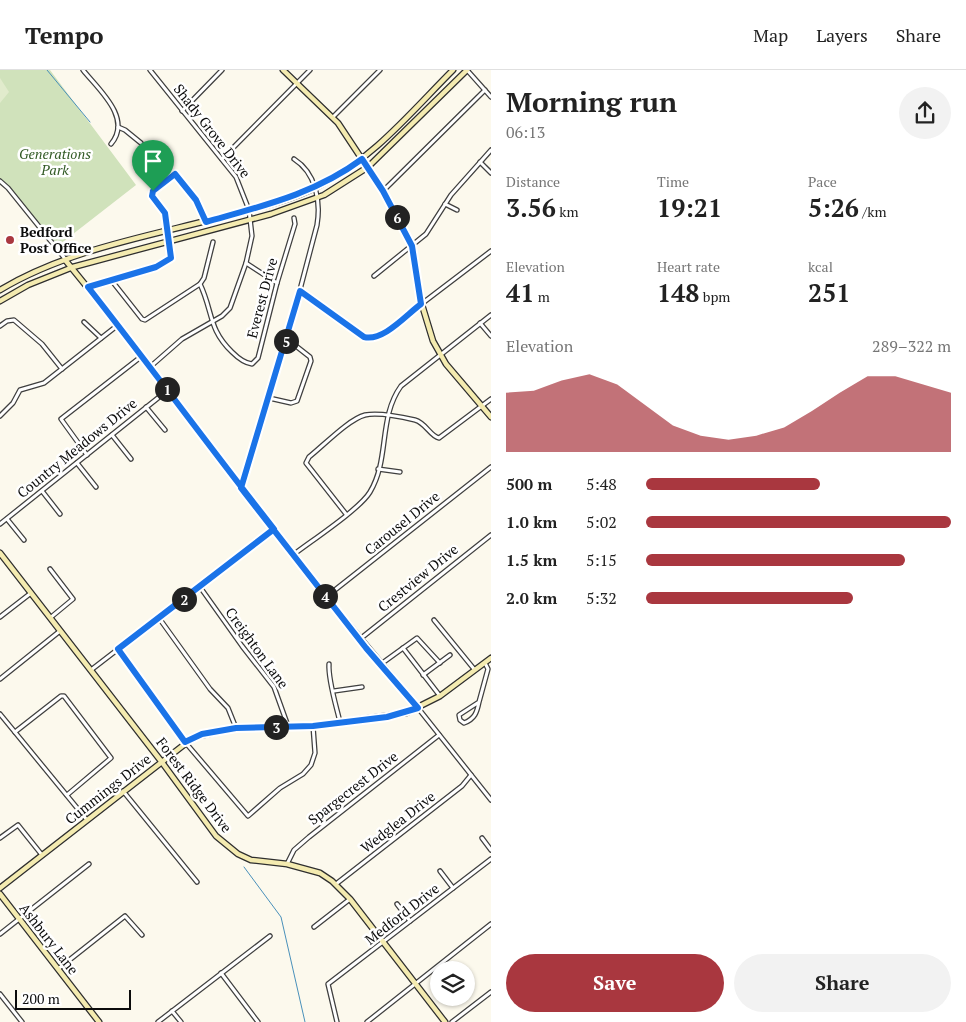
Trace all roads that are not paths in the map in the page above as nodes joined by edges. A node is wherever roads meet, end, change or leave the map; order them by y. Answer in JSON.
{"nodes":[{"id":1,"x":83,"y":70,"type":"edge"},
{"id":2,"x":150,"y":70,"type":"edge"},
{"id":3,"x":214,"y":70,"type":"edge"},
{"id":4,"x":222,"y":70,"type":"edge"},
{"id":5,"x":283,"y":70,"type":"edge"},
{"id":6,"x":310,"y":70,"type":"edge"},
{"id":7,"x":380,"y":70,"type":"edge"},
{"id":8,"x":453,"y":70,"type":"edge"},
{"id":9,"x":467,"y":70,"type":"edge"},
{"id":10,"x":218,"y":74,"type":"junction"},
{"id":11,"x":297,"y":82,"type":"junction"},
{"id":12,"x":485,"y":90,"type":"junction"},
{"id":13,"x":491,"y":97,"type":"edge"},
{"id":14,"x":182,"y":110,"type":"junction"},
{"id":15,"x":333,"y":117,"type":"junction"},
{"id":16,"x":118,"y":127,"type":"junction"},
{"id":17,"x":141,"y":143,"type":"dead end"},
{"id":18,"x":111,"y":144,"type":"dead end"},
{"id":19,"x":491,"y":150,"type":"edge"},
{"id":20,"x":222,"y":159,"type":"junction"},
{"id":21,"x":294,"y":159,"type":"dead end"},
{"id":22,"x":362,"y":159,"type":"junction"},
{"id":23,"x":480,"y":162,"type":"junction"},
{"id":24,"x":368,"y":167,"type":"junction"},
{"id":25,"x":491,"y":173,"type":"edge"},
{"id":26,"x":0,"y":181,"type":"edge"},
{"id":27,"x":315,"y":188,"type":"junction"},
{"id":28,"x":383,"y":191,"type":"junction"},
{"id":29,"x":317,"y":198,"type":"junction"},
{"id":30,"x":445,"y":204,"type":"junction"},
{"id":31,"x":249,"y":210,"type":"junction"},
{"id":32,"x":457,"y":210,"type":"dead end"},
{"id":33,"x":294,"y":218,"type":"dead end"},
{"id":34,"x":250,"y":220,"type":"junction"},
{"id":35,"x":206,"y":222,"type":"junction"},
{"id":36,"x":167,"y":232,"type":"junction"},
{"id":37,"x":169,"y":241,"type":"junction"},
{"id":38,"x":212,"y":242,"type":"dead end"},
{"id":39,"x":412,"y":246,"type":"junction"},
{"id":40,"x":491,"y":251,"type":"edge"},
{"id":41,"x":66,"y":260,"type":"junction"},
{"id":42,"x":246,"y":263,"type":"junction"},
{"id":43,"x":73,"y":267,"type":"junction"},
{"id":44,"x":374,"y":276,"type":"dead end"},
{"id":45,"x":112,"y":281,"type":"junction"},
{"id":46,"x":277,"y":283,"type":"junction"},
{"id":47,"x":200,"y":284,"type":"junction"},
{"id":48,"x":88,"y":287,"type":"junction"},
{"id":49,"x":0,"y":290,"type":"edge"},
{"id":50,"x":300,"y":291,"type":"junction"},
{"id":51,"x":0,"y":300,"type":"edge"},
{"id":52,"x":421,"y":304,"type":"junction"},
{"id":53,"x":491,"y":314,"type":"edge"},
{"id":54,"x":212,"y":321,"type":"junction"},
{"id":55,"x":84,"y":322,"type":"dead end"},
{"id":56,"x":480,"y":323,"type":"junction"},
{"id":57,"x":118,"y":325,"type":"junction"},
{"id":58,"x":0,"y":326,"type":"edge"},
{"id":59,"x":491,"y":336,"type":"edge"},
{"id":60,"x":101,"y":338,"type":"junction"},
{"id":61,"x":286,"y":338,"type":"junction"},
{"id":62,"x":440,"y":354,"type":"junction"},
{"id":63,"x":142,"y":356,"type":"junction"},
{"id":64,"x":150,"y":366,"type":"junction"},
{"id":65,"x":62,"y":369,"type":"junction"},
{"id":66,"x":168,"y":390,"type":"junction"},
{"id":67,"x":268,"y":398,"type":"junction"},
{"id":68,"x":491,"y":399,"type":"edge"},
{"id":69,"x":146,"y":407,"type":"junction"},
{"id":70,"x":481,"y":408,"type":"junction"},
{"id":71,"x":0,"y":416,"type":"edge"},
{"id":72,"x":386,"y":416,"type":"junction"},
{"id":73,"x":491,"y":417,"type":"edge"},
{"id":74,"x":165,"y":430,"type":"dead end"},
{"id":75,"x":112,"y":435,"type":"junction"},
{"id":76,"x":87,"y":455,"type":"junction"},
{"id":77,"x":131,"y":459,"type":"dead end"},
{"id":78,"x":77,"y":463,"type":"junction"},
{"id":79,"x":491,"y":466,"type":"edge"},
{"id":80,"x":378,"y":469,"type":"junction"},
{"id":81,"x":400,"y":472,"type":"dead end"},
{"id":82,"x":96,"y":487,"type":"dead end"},
{"id":83,"x":241,"y":488,"type":"junction"},
{"id":84,"x":42,"y":491,"type":"junction"},
{"id":85,"x":60,"y":514,"type":"dead end"},
{"id":86,"x":346,"y":514,"type":"junction"},
{"id":87,"x":7,"y":518,"type":"junction"},
{"id":88,"x":0,"y":524,"type":"edge"},
{"id":89,"x":274,"y":529,"type":"junction"},
{"id":90,"x":491,"y":534,"type":"edge"},
{"id":91,"x":24,"y":540,"type":"dead end"},
{"id":92,"x":0,"y":553,"type":"edge"},
{"id":93,"x":294,"y":555,"type":"junction"},
{"id":94,"x":50,"y":569,"type":"dead end"},
{"id":95,"x":200,"y":587,"type":"junction"},
{"id":96,"x":31,"y":593,"type":"junction"},
{"id":97,"x":326,"y":598,"type":"junction"},
{"id":98,"x":0,"y":617,"type":"edge"},
{"id":99,"x":50,"y":618,"type":"junction"},
{"id":100,"x":159,"y":618,"type":"junction"},
{"id":101,"x":434,"y":620,"type":"dead end"},
{"id":102,"x":60,"y":631,"type":"junction"},
{"id":103,"x":360,"y":640,"type":"junction"},
{"id":104,"x":403,"y":648,"type":"junction"},
{"id":105,"x":118,"y":649,"type":"junction"},
{"id":106,"x":450,"y":655,"type":"dead end"},
{"id":107,"x":491,"y":658,"type":"edge"},
{"id":108,"x":484,"y":662,"type":"junction"},
{"id":109,"x":440,"y":663,"type":"junction"},
{"id":110,"x":329,"y":664,"type":"dead end"},
{"id":111,"x":380,"y":664,"type":"junction"},
{"id":112,"x":474,"y":669,"type":"junction"},
{"id":113,"x":90,"y":670,"type":"junction"},
{"id":114,"x":423,"y":675,"type":"junction"},
{"id":115,"x":0,"y":678,"type":"edge"},
{"id":116,"x":362,"y":687,"type":"dead end"},
{"id":117,"x":334,"y":691,"type":"junction"},
{"id":118,"x":440,"y":696,"type":"junction"},
{"id":119,"x":479,"y":702,"type":"junction"},
{"id":120,"x":418,"y":708,"type":"junction"},
{"id":121,"x":0,"y":714,"type":"edge"},
{"id":122,"x":340,"y":722,"type":"junction"},
{"id":123,"x":288,"y":726,"type":"junction"},
{"id":124,"x":313,"y":726,"type":"junction"},
{"id":125,"x":236,"y":728,"type":"junction"},
{"id":126,"x":15,"y":732,"type":"junction"},
{"id":127,"x":439,"y":735,"type":"junction"},
{"id":128,"x":185,"y":742,"type":"junction"},
{"id":129,"x":162,"y":761,"type":"junction"},
{"id":130,"x":471,"y":775,"type":"junction"},
{"id":131,"x":123,"y":791,"type":"junction"},
{"id":132,"x":67,"y":795,"type":"junction"},
{"id":133,"x":491,"y":800,"type":"edge"},
{"id":134,"x":87,"y":820,"type":"junction"},
{"id":135,"x":0,"y":838,"type":"edge"},
{"id":136,"x":482,"y":838,"type":"dead end"},
{"id":137,"x":491,"y":850,"type":"edge"},
{"id":138,"x":42,"y":855,"type":"junction"},
{"id":139,"x":491,"y":860,"type":"edge"},
{"id":140,"x":89,"y":864,"type":"dead end"},
{"id":141,"x":287,"y":864,"type":"junction"},
{"id":142,"x":440,"y":871,"type":"dead end"},
{"id":143,"x":197,"y":882,"type":"dead end"},
{"id":144,"x":336,"y":884,"type":"junction"},
{"id":145,"x":0,"y":888,"type":"edge"},
{"id":146,"x":453,"y":888,"type":"junction"},
{"id":147,"x":0,"y":894,"type":"edge"},
{"id":148,"x":350,"y":899,"type":"junction"},
{"id":149,"x":397,"y":904,"type":"dead end"},
{"id":150,"x":19,"y":919,"type":"junction"},
{"id":151,"x":410,"y":921,"type":"junction"},
{"id":152,"x":491,"y":924,"type":"edge"},
{"id":153,"x":314,"y":927,"type":"dead end"},
{"id":154,"x":0,"y":934,"type":"edge"},
{"id":155,"x":142,"y":935,"type":"dead end"},
{"id":156,"x":270,"y":936,"type":"dead end"},
{"id":157,"x":382,"y":942,"type":"junction"},
{"id":158,"x":58,"y":969,"type":"junction"},
{"id":159,"x":221,"y":974,"type":"junction"},
{"id":160,"x":415,"y":984,"type":"junction"},
{"id":161,"x":491,"y":992,"type":"edge"},
{"id":162,"x":0,"y":994,"type":"edge"},
{"id":163,"x":172,"y":1011,"type":"junction"},
{"id":164,"x":22,"y":1022,"type":"edge"},
{"id":165,"x":99,"y":1022,"type":"edge"},
{"id":166,"x":158,"y":1022,"type":"edge"},
{"id":167,"x":181,"y":1022,"type":"edge"},
{"id":168,"x":258,"y":1022,"type":"edge"},
{"id":169,"x":336,"y":1022,"type":"edge"},
{"id":170,"x":366,"y":1022,"type":"edge"},
{"id":171,"x":444,"y":1022,"type":"edge"},
{"id":172,"x":452,"y":1022,"type":"edge"}],
"edges":[{"from":1,"to":16,"type":"street"},
{"from":2,"to":14,"type":"street","name":"Shady Grove Drive"},
{"from":3,"to":10,"type":"street"},
{"from":4,"to":10,"type":"street"},
{"from":5,"to":11,"type":"street"},
{"from":6,"to":11,"type":"street"},
{"from":7,"to":15,"type":"street"},
{"from":8,"to":22,"type":"street"},
{"from":9,"to":12,"type":"street"},
{"from":9,"to":24,"type":"street"},
{"from":10,"to":14,"type":"street"},
{"from":11,"to":15,"type":"street"},
{"from":11,"to":20,"type":"street"},
{"from":12,"to":13,"type":"street"},
{"from":12,"to":28,"type":"street"},
{"from":14,"to":20,"type":"street","name":"Shady Grove Drive"},
{"from":15,"to":22,"type":"street"},
{"from":16,"to":17,"type":"street"},
{"from":16,"to":18,"type":"street"},
{"from":19,"to":23,"type":"street"},
{"from":20,"to":31,"type":"street","name":"Shady Grove Drive"},
{"from":21,"to":27,"type":"street"},
{"from":22,"to":24,"type":"street"},
{"from":22,"to":27,"type":"street"},
{"from":23,"to":25,"type":"street"},
{"from":23,"to":30,"type":"street"},
{"from":24,"to":28,"type":"street"},
{"from":24,"to":29,"type":"street"},
{"from":26,"to":41,"type":"street"},
{"from":27,"to":29,"type":"street"},
{"from":27,"to":31,"type":"street"},
{"from":28,"to":39,"type":"street"},
{"from":29,"to":34,"type":"street"},
{"from":29,"to":50,"type":"street"},
{"from":30,"to":32,"type":"street"},
{"from":30,"to":39,"type":"street"},
{"from":31,"to":34,"type":"street","name":"Shady Grove Drive"},
{"from":31,"to":35,"type":"street"},
{"from":33,"to":46,"type":"street","name":"Everest Drive"},
{"from":34,"to":37,"type":"street"},
{"from":34,"to":42,"type":"street","name":"Shady Grove Drive"},
{"from":35,"to":36,"type":"street"},
{"from":35,"to":36,"type":"street"},
{"from":36,"to":37,"type":"street"},
{"from":36,"to":41,"type":"street"},
{"from":37,"to":43,"type":"street"},
{"from":37,"to":45,"type":"street"},
{"from":38,"to":47,"type":"street"},
{"from":39,"to":44,"type":"street"},
{"from":39,"to":52,"type":"street"},
{"from":40,"to":52,"type":"street"},
{"from":41,"to":43,"type":"street"},
{"from":41,"to":49,"type":"street"},
{"from":42,"to":46,"type":"street"},
{"from":42,"to":54,"type":"street","name":"Shady Grove Drive"},
{"from":43,"to":48,"type":"street"},
{"from":43,"to":51,"type":"street"},
{"from":45,"to":47,"type":"street"},
{"from":45,"to":48,"type":"street"},
{"from":46,"to":54,"type":"street","name":"Everest Drive"},
{"from":47,"to":54,"type":"street"},
{"from":48,"to":57,"type":"street"},
{"from":50,"to":52,"type":"street"},
{"from":50,"to":61,"type":"street"},
{"from":52,"to":62,"type":"street"},
{"from":53,"to":56,"type":"street"},
{"from":54,"to":64,"type":"street","name":"Shady Grove Drive"},
{"from":55,"to":60,"type":"street"},
{"from":56,"to":59,"type":"street"},
{"from":56,"to":62,"type":"street"},
{"from":57,"to":60,"type":"street"},
{"from":57,"to":63,"type":"street"},
{"from":58,"to":65,"type":"street"},
{"from":60,"to":65,"type":"street"},
{"from":61,"to":67,"type":"street"},
{"from":61,"to":67,"type":"street"},
{"from":62,"to":70,"type":"street"},
{"from":62,"to":72,"type":"street"},
{"from":63,"to":64,"type":"street"},
{"from":63,"to":76,"type":"street"},
{"from":64,"to":66,"type":"street"},
{"from":65,"to":71,"type":"street"},
{"from":66,"to":69,"type":"street","name":"Country Meadows Drive"},
{"from":66,"to":83,"type":"street"},
{"from":67,"to":83,"type":"street"},
{"from":68,"to":70,"type":"street"},
{"from":69,"to":74,"type":"street"},
{"from":69,"to":75,"type":"street","name":"Country Meadows Drive"},
{"from":70,"to":72,"type":"street"},
{"from":70,"to":73,"type":"street"},
{"from":72,"to":80,"type":"street"},
{"from":72,"to":86,"type":"street"},
{"from":75,"to":76,"type":"street","name":"Country Meadows Drive"},
{"from":75,"to":77,"type":"street"},
{"from":76,"to":78,"type":"street","name":"Country Meadows Drive"},
{"from":78,"to":82,"type":"street"},
{"from":78,"to":84,"type":"street","name":"Country Meadows Drive"},
{"from":79,"to":97,"type":"street","name":"Carousel Drive"},
{"from":80,"to":81,"type":"street"},
{"from":80,"to":86,"type":"street"},
{"from":83,"to":89,"type":"street"},
{"from":84,"to":85,"type":"street"},
{"from":84,"to":87,"type":"street","name":"Country Meadows Drive"},
{"from":86,"to":93,"type":"street"},
{"from":87,"to":88,"type":"street","name":"Country Meadows Drive"},
{"from":87,"to":91,"type":"street"},
{"from":89,"to":93,"type":"street"},
{"from":89,"to":95,"type":"street"},
{"from":90,"to":103,"type":"street","name":"Crestview Drive"},
{"from":92,"to":96,"type":"street","name":"Forest Ridge Drive"},
{"from":93,"to":97,"type":"street"},
{"from":94,"to":99,"type":"street"},
{"from":95,"to":100,"type":"street"},
{"from":95,"to":123,"type":"street","name":"Creighton Lane"},
{"from":96,"to":98,"type":"street"},
{"from":96,"to":99,"type":"street","name":"Forest Ridge Drive"},
{"from":97,"to":103,"type":"street"},
{"from":99,"to":102,"type":"street","name":"Forest Ridge Drive"},
{"from":100,"to":105,"type":"street"},
{"from":100,"to":125,"type":"street"},
{"from":101,"to":112,"type":"street"},
{"from":102,"to":113,"type":"street","name":"Forest Ridge Drive"},
{"from":102,"to":115,"type":"street"},
{"from":103,"to":111,"type":"street"},
{"from":104,"to":109,"type":"street"},
{"from":104,"to":111,"type":"street"},
{"from":104,"to":114,"type":"street"},
{"from":105,"to":113,"type":"street"},
{"from":105,"to":128,"type":"street"},
{"from":106,"to":109,"type":"street"},
{"from":107,"to":108,"type":"street","name":"Cummings Drive"},
{"from":108,"to":112,"type":"street","name":"Cummings Drive"},
{"from":108,"to":119,"type":"street"},
{"from":109,"to":114,"type":"street"},
{"from":110,"to":117,"type":"street"},
{"from":111,"to":120,"type":"street"},
{"from":112,"to":118,"type":"street","name":"Cummings Drive"},
{"from":113,"to":129,"type":"street","name":"Forest Ridge Drive"},
{"from":114,"to":118,"type":"street"},
{"from":116,"to":117,"type":"street"},
{"from":117,"to":122,"type":"street"},
{"from":118,"to":120,"type":"street","name":"Cummings Drive"},
{"from":119,"to":119,"type":"street"},
{"from":120,"to":122,"type":"street","name":"Cummings Drive"},
{"from":120,"to":127,"type":"street"},
{"from":121,"to":126,"type":"street"},
{"from":122,"to":124,"type":"street","name":"Cummings Drive"},
{"from":123,"to":124,"type":"street","name":"Cummings Drive"},
{"from":123,"to":125,"type":"street","name":"Cummings Drive"},
{"from":124,"to":128,"type":"street"},
{"from":125,"to":128,"type":"street","name":"Cummings Drive"},
{"from":126,"to":132,"type":"street"},
{"from":126,"to":132,"type":"street"},
{"from":127,"to":130,"type":"street"},
{"from":127,"to":141,"type":"street","name":"Spargecrest Drive"},
{"from":128,"to":129,"type":"street","name":"Cummings Drive"},
{"from":129,"to":131,"type":"street","name":"Cummings Drive"},
{"from":129,"to":141,"type":"street","name":"Forest Ridge Drive"},
{"from":130,"to":133,"type":"street"},
{"from":130,"to":144,"type":"street","name":"Wedglea Drive"},
{"from":131,"to":134,"type":"street","name":"Cummings Drive"},
{"from":131,"to":143,"type":"street"},
{"from":132,"to":134,"type":"street"},
{"from":134,"to":138,"type":"street","name":"Cummings Drive"},
{"from":135,"to":138,"type":"street"},
{"from":136,"to":137,"type":"street"},
{"from":138,"to":145,"type":"street","name":"Cummings Drive"},
{"from":139,"to":146,"type":"street","name":"Medford Drive"},
{"from":140,"to":150,"type":"street"},
{"from":141,"to":144,"type":"street","name":"Forest Ridge Drive"},
{"from":142,"to":146,"type":"street"},
{"from":144,"to":148,"type":"street","name":"Forest Ridge Drive"},
{"from":146,"to":151,"type":"street","name":"Medford Drive"},
{"from":147,"to":150,"type":"street","name":"Ashbury Lane"},
{"from":148,"to":153,"type":"street"},
{"from":148,"to":157,"type":"street","name":"Forest Ridge Drive"},
{"from":149,"to":151,"type":"street"},
{"from":150,"to":154,"type":"street"},
{"from":150,"to":158,"type":"street","name":"Ashbury Lane"},
{"from":151,"to":157,"type":"street","name":"Medford Drive"},
{"from":152,"to":160,"type":"street"},
{"from":155,"to":158,"type":"street"},
{"from":156,"to":159,"type":"street"},
{"from":157,"to":160,"type":"street","name":"Forest Ridge Drive"},
{"from":157,"to":169,"type":"street","name":"Medford Drive"},
{"from":158,"to":165,"type":"street","name":"Ashbury Lane"},
{"from":159,"to":163,"type":"street"},
{"from":159,"to":168,"type":"street"},
{"from":160,"to":170,"type":"street"},
{"from":160,"to":171,"type":"street","name":"Forest Ridge Drive"},
{"from":161,"to":172,"type":"street"},
{"from":162,"to":164,"type":"street"},
{"from":163,"to":166,"type":"street"},
{"from":163,"to":167,"type":"street"}]}
